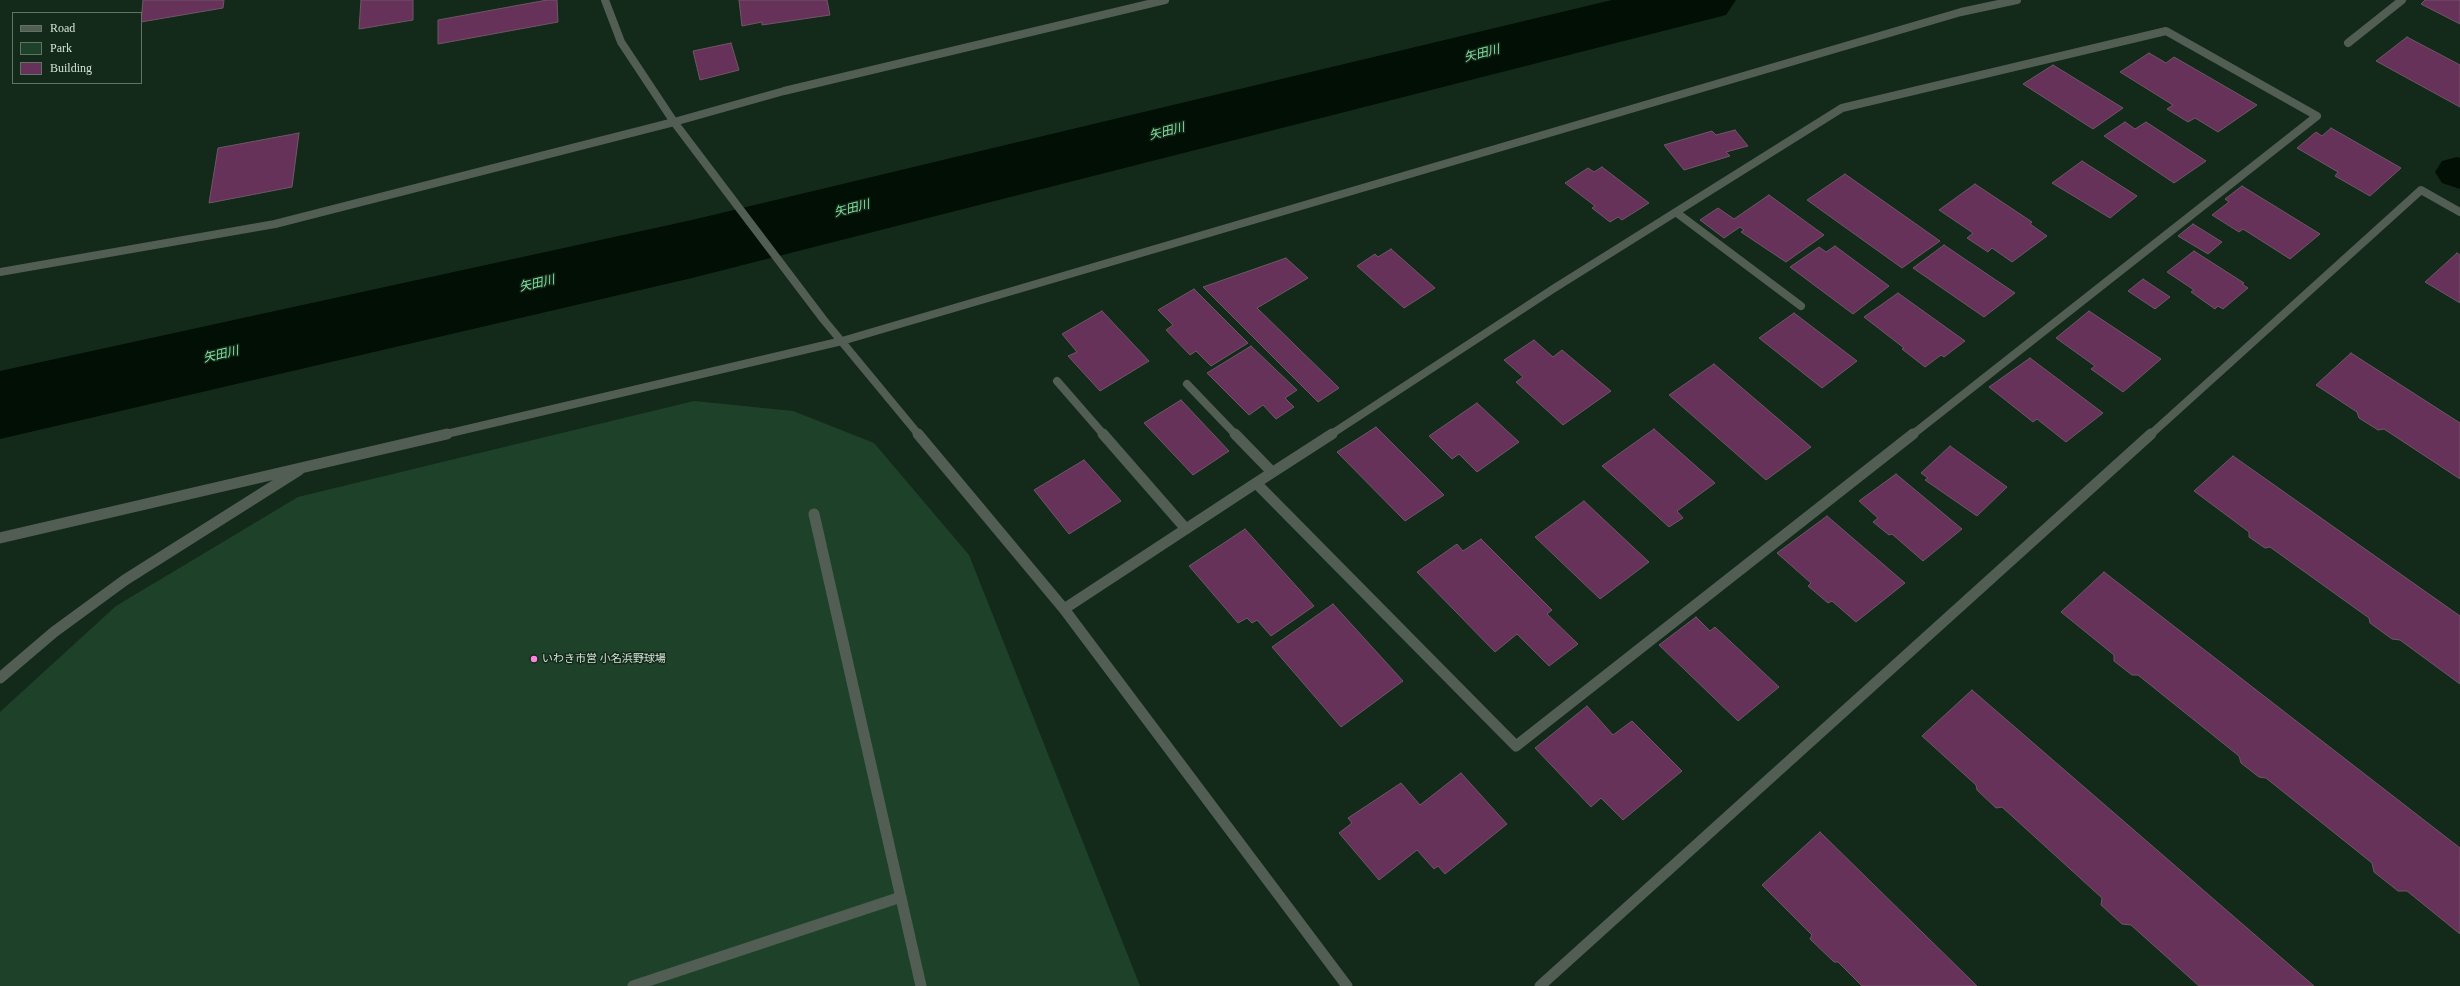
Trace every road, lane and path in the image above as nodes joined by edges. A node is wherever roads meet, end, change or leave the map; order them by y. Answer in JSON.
{"nodes":[{"id":1,"x":604,"y":0,"type":"edge"},
{"id":2,"x":1165,"y":0,"type":"edge"},
{"id":3,"x":2017,"y":0,"type":"edge"},
{"id":4,"x":2402,"y":0,"type":"edge"},
{"id":5,"x":2348,"y":43,"type":"dead end"},
{"id":6,"x":674,"y":122,"type":"junction"},
{"id":7,"x":2460,"y":212,"type":"edge"},
{"id":8,"x":1677,"y":213,"type":"junction"},
{"id":9,"x":0,"y":272,"type":"edge"},
{"id":10,"x":1801,"y":306,"type":"dead end"},
{"id":11,"x":842,"y":341,"type":"junction"},
{"id":12,"x":1057,"y":381,"type":"dead end"},
{"id":13,"x":1187,"y":384,"type":"dead end"},
{"id":14,"x":304,"y":467,"type":"junction"},
{"id":15,"x":1272,"y":472,"type":"junction"},
{"id":16,"x":1256,"y":483,"type":"junction"},
{"id":17,"x":814,"y":514,"type":"dead end"},
{"id":18,"x":1186,"y":529,"type":"junction"},
{"id":19,"x":0,"y":538,"type":"edge"},
{"id":20,"x":1064,"y":609,"type":"junction"},
{"id":21,"x":0,"y":678,"type":"edge"},
{"id":22,"x":901,"y":898,"type":"junction"},
{"id":23,"x":633,"y":986,"type":"edge"},
{"id":24,"x":921,"y":986,"type":"edge"},
{"id":25,"x":1347,"y":986,"type":"edge"},
{"id":26,"x":1540,"y":986,"type":"edge"}],
"edges":[{"from":1,"to":6,"type":"street"},
{"from":2,"to":6,"type":"street"},
{"from":3,"to":11,"type":"street"},
{"from":4,"to":5,"type":"street"},
{"from":6,"to":9,"type":"street"},
{"from":6,"to":11,"type":"street"},
{"from":7,"to":26,"type":"street"},
{"from":8,"to":10,"type":"street"},
{"from":8,"to":15,"type":"street"},
{"from":8,"to":16,"type":"street"},
{"from":11,"to":14,"type":"street"},
{"from":11,"to":20,"type":"street"},
{"from":12,"to":18,"type":"street"},
{"from":13,"to":15,"type":"street"},
{"from":14,"to":19,"type":"street"},
{"from":14,"to":21,"type":"street"},
{"from":15,"to":16,"type":"street"},
{"from":16,"to":18,"type":"street"},
{"from":17,"to":22,"type":"street"},
{"from":18,"to":20,"type":"street"},
{"from":20,"to":25,"type":"street"},
{"from":22,"to":23,"type":"street"},
{"from":22,"to":24,"type":"street"}]}
